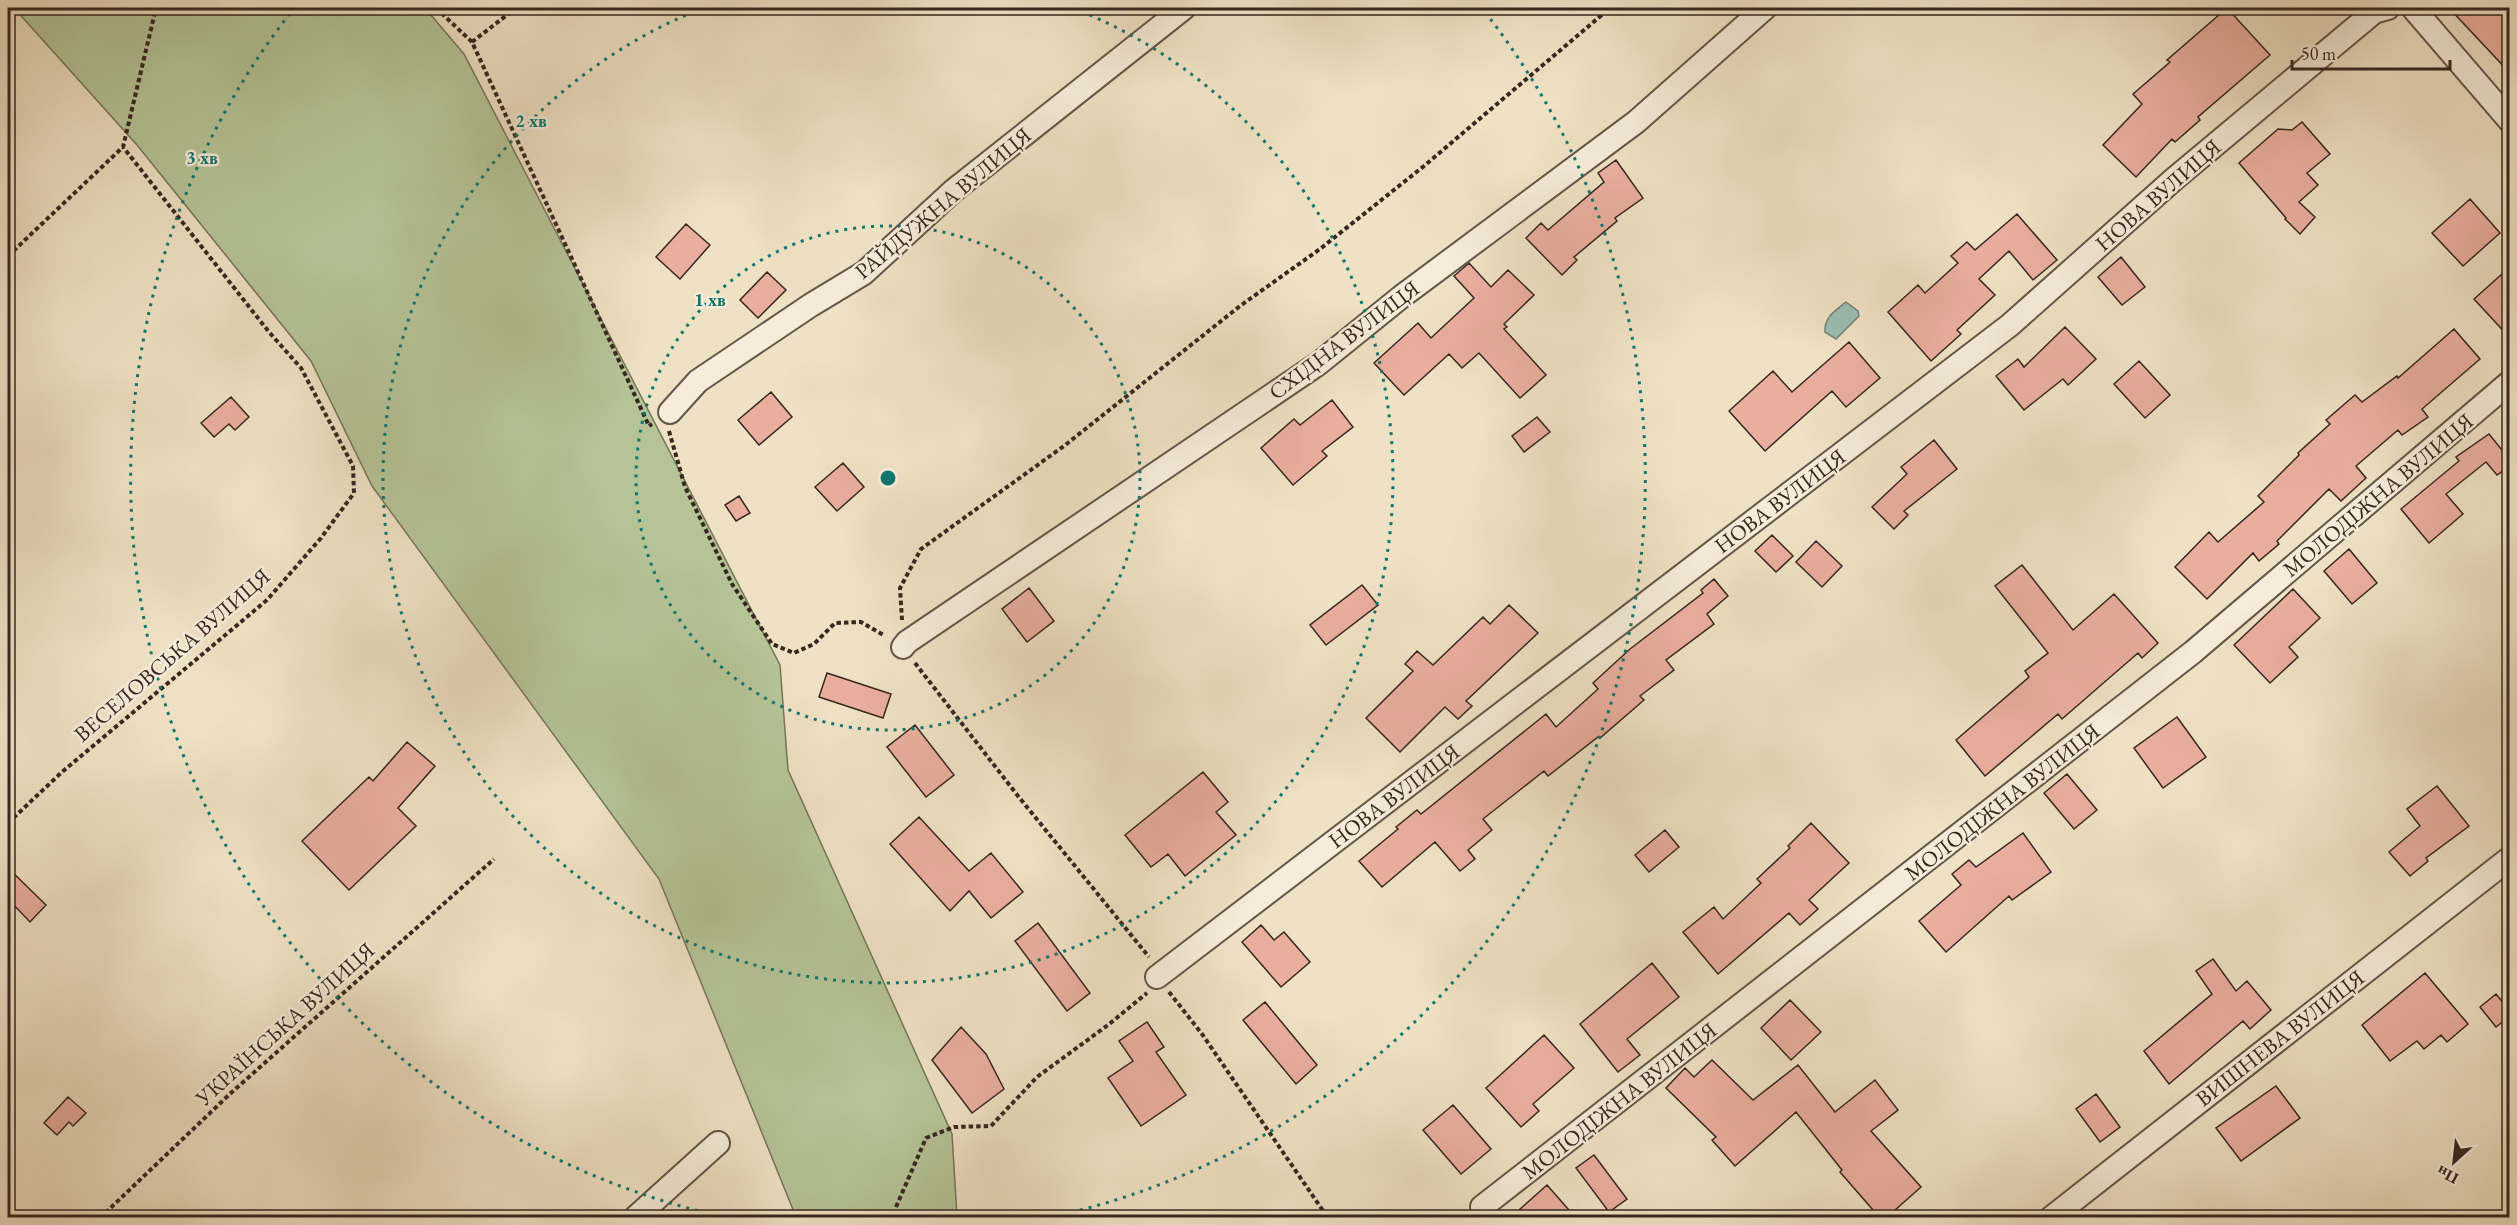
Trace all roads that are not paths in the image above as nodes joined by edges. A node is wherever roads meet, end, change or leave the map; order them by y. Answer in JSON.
{"nodes":[{"id":1,"x":1184,"y":8,"type":"edge"},
{"id":2,"x":1765,"y":8,"type":"edge"},
{"id":3,"x":2388,"y":8,"type":"edge"},
{"id":4,"x":2413,"y":8,"type":"edge"},
{"id":5,"x":2510,"y":121,"type":"edge"},
{"id":6,"x":2510,"y":382,"type":"edge"},
{"id":7,"x":670,"y":412,"type":"road end"},
{"id":8,"x":903,"y":647,"type":"road end"},
{"id":9,"x":2510,"y":858,"type":"edge"},
{"id":10,"x":1157,"y":977,"type":"road end"},
{"id":11,"x":718,"y":1143,"type":"dead end"},
{"id":12,"x":1482,"y":1207,"type":"dead end"},
{"id":13,"x":635,"y":1218,"type":"edge"},
{"id":14,"x":2051,"y":1218,"type":"edge"}],
"edges":[{"from":1,"to":7,"type":"street","name":"РАЙДУЖНА ВУЛИЦЯ"},
{"from":2,"to":8,"type":"street","name":"СХІДНА ВУЛИЦЯ"},
{"from":3,"to":10,"type":"street","name":"НОВА ВУЛИЦЯ"},
{"from":4,"to":5,"type":"street"},
{"from":6,"to":12,"type":"street","name":"МОЛОДІЖНА ВУЛИЦЯ"},
{"from":9,"to":14,"type":"street","name":"ВИШНЕВА ВУЛИЦЯ"},
{"from":11,"to":13,"type":"street"}]}
